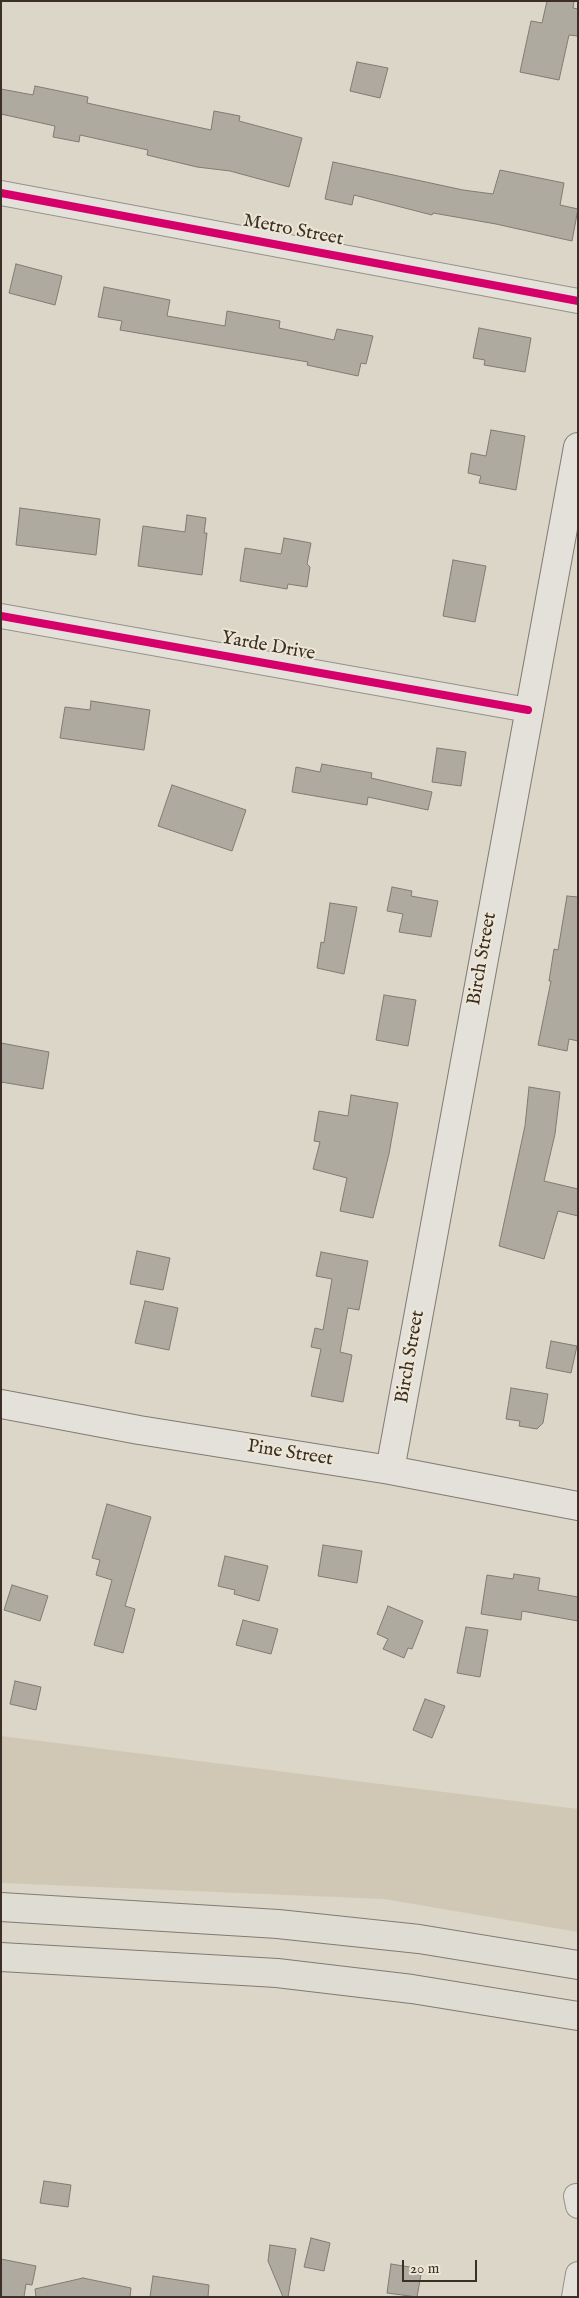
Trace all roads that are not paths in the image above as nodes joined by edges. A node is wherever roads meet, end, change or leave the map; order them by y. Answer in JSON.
{"nodes":[{"id":1,"x":1,"y":193,"type":"edge"},
{"id":2,"x":578,"y":301,"type":"edge"},
{"id":3,"x":578,"y":447,"type":"edge"},
{"id":4,"x":1,"y":616,"type":"edge"},
{"id":5,"x":528,"y":710,"type":"junction"},
{"id":6,"x":1,"y":1404,"type":"edge"},
{"id":7,"x":390,"y":1470,"type":"junction"},
{"id":8,"x":578,"y":1506,"type":"edge"},
{"id":9,"x":1,"y":1907,"type":"edge"},
{"id":10,"x":1,"y":1957,"type":"edge"},
{"id":11,"x":578,"y":1965,"type":"edge"},
{"id":12,"x":578,"y":2016,"type":"edge"},
{"id":13,"x":578,"y":2274,"type":"edge"},
{"id":14,"x":574,"y":2297,"type":"edge"}],
"edges":[{"from":1,"to":2,"type":"street","name":"Metro Street"},
{"from":3,"to":5,"type":"main road","name":"Birch Street"},
{"from":4,"to":5,"type":"street","name":"Yarde Drive"},
{"from":5,"to":7,"type":"main road","name":"Birch Street"},
{"from":6,"to":7,"type":"main road","name":"Pine Street"},
{"from":7,"to":8,"type":"main road","name":"Pine Street"},
{"from":9,"to":11,"type":"highway"},
{"from":10,"to":12,"type":"highway"},
{"from":13,"to":14,"type":"street"}]}
